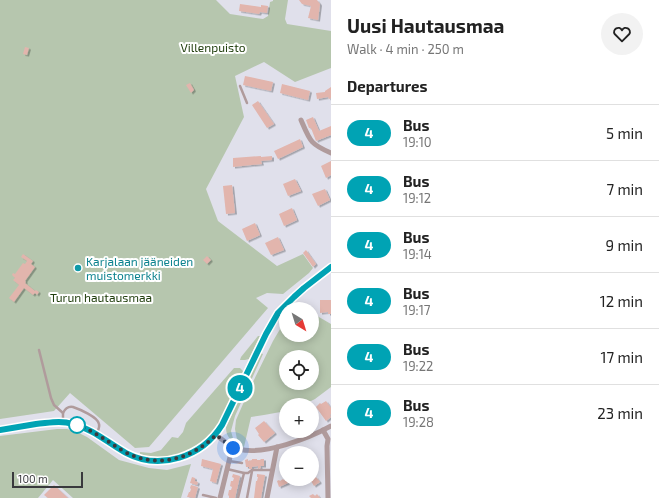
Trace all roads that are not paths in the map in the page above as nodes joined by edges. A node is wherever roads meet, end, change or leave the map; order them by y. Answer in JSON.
{"nodes":[{"id":1,"x":240,"y":86,"type":"dead end"},
{"id":2,"x":247,"y":103,"type":"dead end"},
{"id":3,"x":302,"y":120,"type":"dead end"},
{"id":4,"x":331,"y":153,"type":"edge"},
{"id":5,"x":331,"y":267,"type":"edge"},
{"id":6,"x":39,"y":350,"type":"dead end"},
{"id":7,"x":62,"y":413,"type":"junction"},
{"id":8,"x":63,"y":422,"type":"junction"},
{"id":9,"x":331,"y":426,"type":"edge"},
{"id":10,"x":0,"y":430,"type":"edge"},
{"id":11,"x":323,"y":430,"type":"junction"},
{"id":12,"x":96,"y":434,"type":"junction"},
{"id":13,"x":216,"y":435,"type":"junction"},
{"id":14,"x":329,"y":439,"type":"edge"},
{"id":15,"x":277,"y":447,"type":"junction"},
{"id":16,"x":233,"y":448,"type":"junction"},
{"id":17,"x":229,"y":460,"type":"junction"},
{"id":18,"x":242,"y":463,"type":"dead end"},
{"id":19,"x":227,"y":469,"type":"junction"},
{"id":20,"x":252,"y":470,"type":"junction"},
{"id":21,"x":272,"y":470,"type":"junction"},
{"id":22,"x":244,"y":473,"type":"junction"},
{"id":23,"x":203,"y":495,"type":"dead end"},
{"id":24,"x":216,"y":498,"type":"edge"},
{"id":25,"x":220,"y":498,"type":"edge"},
{"id":26,"x":238,"y":498,"type":"edge"},
{"id":27,"x":247,"y":498,"type":"edge"},
{"id":28,"x":267,"y":498,"type":"edge"},
{"id":29,"x":328,"y":498,"type":"edge"}],
"edges":[{"from":1,"to":2,"type":"lane"},
{"from":3,"to":4,"type":"street"},
{"from":5,"to":13,"type":"street"},
{"from":6,"to":7,"type":"lane"},
{"from":7,"to":8,"type":"lane"},
{"from":7,"to":12,"type":"lane"},
{"from":8,"to":10,"type":"street"},
{"from":8,"to":12,"type":"street"},
{"from":9,"to":11,"type":"street"},
{"from":11,"to":14,"type":"street"},
{"from":11,"to":15,"type":"street"},
{"from":12,"to":13,"type":"street"},
{"from":13,"to":16,"type":"street"},
{"from":14,"to":29,"type":"street"},
{"from":15,"to":16,"type":"street"},
{"from":15,"to":21,"type":"street"},
{"from":16,"to":17,"type":"street"},
{"from":17,"to":18,"type":"lane"},
{"from":17,"to":19,"type":"street"},
{"from":19,"to":22,"type":"lane"},
{"from":19,"to":25,"type":"street"},
{"from":20,"to":21,"type":"lane"},
{"from":20,"to":22,"type":"lane"},
{"from":20,"to":27,"type":"lane"},
{"from":21,"to":28,"type":"street"},
{"from":22,"to":26,"type":"lane"},
{"from":23,"to":24,"type":"lane"}]}
